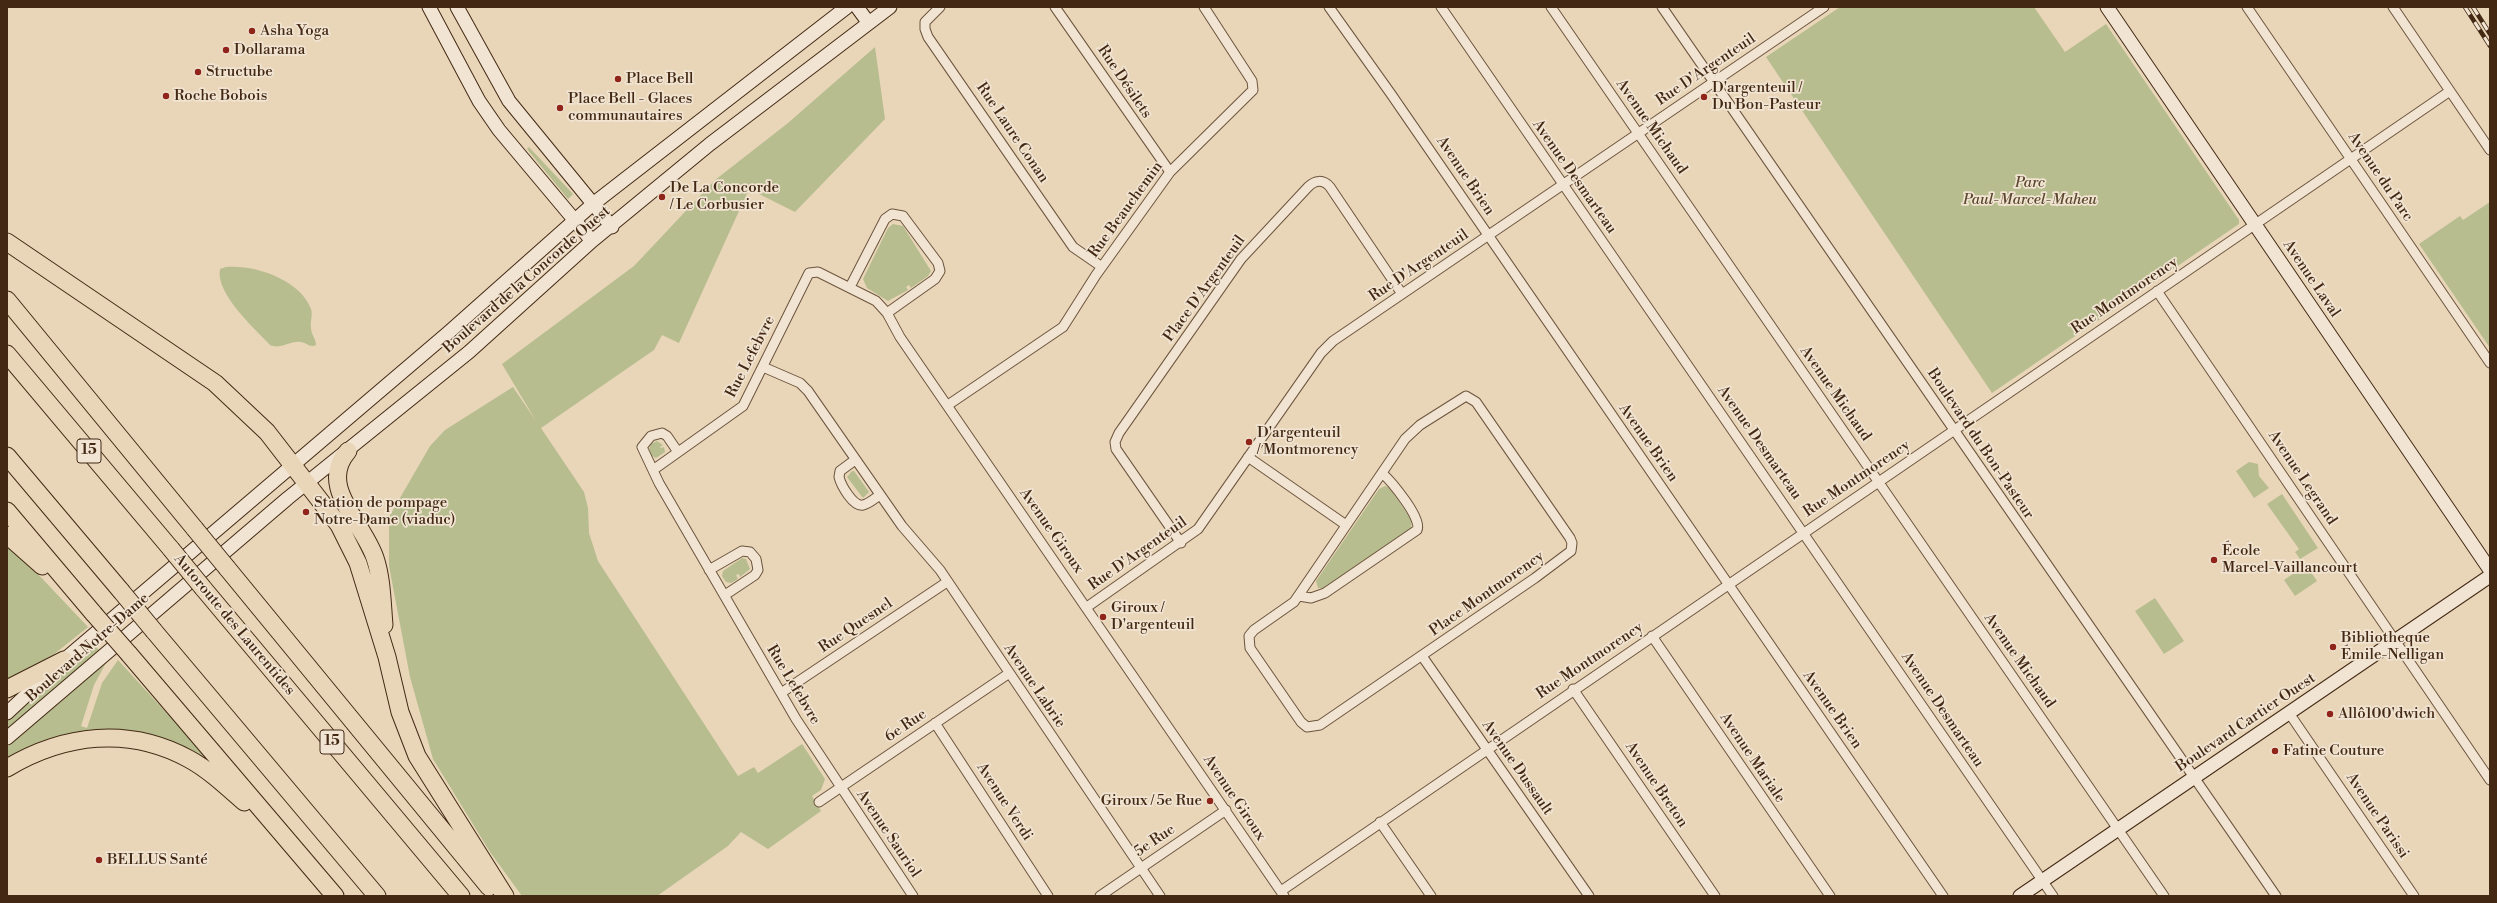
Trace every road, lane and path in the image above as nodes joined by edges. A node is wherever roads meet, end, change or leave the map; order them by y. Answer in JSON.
{"nodes":[{"id":1,"x":429,"y":7,"type":"edge"},
{"id":2,"x":457,"y":7,"type":"edge"},
{"id":3,"x":847,"y":7,"type":"edge"},
{"id":4,"x":857,"y":7,"type":"edge"},
{"id":5,"x":890,"y":7,"type":"edge"},
{"id":6,"x":940,"y":7,"type":"edge"},
{"id":7,"x":1056,"y":7,"type":"edge"},
{"id":8,"x":1204,"y":7,"type":"edge"},
{"id":9,"x":1329,"y":7,"type":"edge"},
{"id":10,"x":1441,"y":7,"type":"edge"},
{"id":11,"x":1551,"y":7,"type":"edge"},
{"id":12,"x":1662,"y":7,"type":"edge"},
{"id":13,"x":1824,"y":7,"type":"edge"},
{"id":14,"x":2107,"y":7,"type":"edge"},
{"id":15,"x":2247,"y":7,"type":"edge"},
{"id":16,"x":2393,"y":7,"type":"edge"},
{"id":17,"x":868,"y":22,"type":"junction"},
{"id":18,"x":1714,"y":82,"type":"junction"},
{"id":19,"x":2450,"y":91,"type":"junction"},
{"id":20,"x":1638,"y":132,"type":"junction"},
{"id":21,"x":2490,"y":150,"type":"edge"},
{"id":22,"x":2351,"y":159,"type":"junction"},
{"id":23,"x":1170,"y":172,"type":"junction"},
{"id":24,"x":1562,"y":184,"type":"junction"},
{"id":25,"x":593,"y":204,"type":"junction"},
{"id":26,"x":574,"y":221,"type":"junction"},
{"id":27,"x":2254,"y":225,"type":"junction"},
{"id":28,"x":612,"y":227,"type":"junction"},
{"id":29,"x":1488,"y":236,"type":"junction"},
{"id":30,"x":592,"y":241,"type":"junction"},
{"id":31,"x":7,"y":242,"type":"edge"},
{"id":32,"x":1102,"y":267,"type":"junction"},
{"id":33,"x":811,"y":272,"type":"joint"},
{"id":34,"x":850,"y":287,"type":"junction"},
{"id":35,"x":2158,"y":291,"type":"junction"},
{"id":36,"x":1402,"y":294,"type":"junction"},
{"id":37,"x":7,"y":300,"type":"edge"},
{"id":38,"x":886,"y":313,"type":"junction"},
{"id":39,"x":7,"y":354,"type":"edge"},
{"id":40,"x":2490,"y":363,"type":"edge"},
{"id":41,"x":763,"y":367,"type":"junction"},
{"id":42,"x":948,"y":405,"type":"junction"},
{"id":43,"x":1953,"y":430,"type":"junction"},
{"id":44,"x":348,"y":451,"type":"junction"},
{"id":45,"x":678,"y":452,"type":"junction"},
{"id":46,"x":7,"y":456,"type":"edge"},
{"id":47,"x":1248,"y":457,"type":"junction"},
{"id":48,"x":855,"y":460,"type":"junction"},
{"id":49,"x":292,"y":464,"type":"junction"},
{"id":50,"x":653,"y":470,"type":"junction"},
{"id":51,"x":1382,"y":473,"type":"junction"},
{"id":52,"x":1878,"y":482,"type":"junction"},
{"id":53,"x":307,"y":484,"type":"junction"},
{"id":54,"x":880,"y":495,"type":"junction"},
{"id":55,"x":7,"y":511,"type":"edge"},
{"id":56,"x":1346,"y":525,"type":"junction"},
{"id":57,"x":1803,"y":532,"type":"junction"},
{"id":58,"x":7,"y":535,"type":"edge"},
{"id":59,"x":1181,"y":543,"type":"junction"},
{"id":60,"x":173,"y":557,"type":"junction"},
{"id":61,"x":710,"y":570,"type":"junction"},
{"id":62,"x":2490,"y":570,"type":"edge"},
{"id":63,"x":2490,"y":576,"type":"edge"},
{"id":64,"x":947,"y":582,"type":"junction"},
{"id":65,"x":196,"y":584,"type":"junction"},
{"id":66,"x":1728,"y":584,"type":"junction"},
{"id":67,"x":725,"y":595,"type":"junction"},
{"id":68,"x":1299,"y":596,"type":"junction"},
{"id":69,"x":1087,"y":607,"type":"junction"},
{"id":70,"x":94,"y":614,"type":"junction"},
{"id":71,"x":1652,"y":636,"type":"junction"},
{"id":72,"x":2395,"y":640,"type":"junction"},
{"id":73,"x":1422,"y":656,"type":"junction"},
{"id":74,"x":387,"y":657,"type":"junction"},
{"id":75,"x":64,"y":660,"type":"junction"},
{"id":76,"x":1008,"y":674,"type":"junction"},
{"id":77,"x":7,"y":689,"type":"edge"},
{"id":78,"x":1573,"y":689,"type":"junction"},
{"id":79,"x":781,"y":693,"type":"junction"},
{"id":80,"x":7,"y":713,"type":"edge"},
{"id":81,"x":2289,"y":713,"type":"junction"},
{"id":82,"x":935,"y":723,"type":"junction"},
{"id":83,"x":7,"y":738,"type":"edge"},
{"id":84,"x":1487,"y":748,"type":"junction"},
{"id":85,"x":7,"y":768,"type":"edge"},
{"id":86,"x":2193,"y":778,"type":"junction"},
{"id":87,"x":2490,"y":780,"type":"edge"},
{"id":88,"x":839,"y":788,"type":"junction"},
{"id":89,"x":819,"y":802,"type":"dead end"},
{"id":90,"x":1226,"y":810,"type":"junction"},
{"id":91,"x":1380,"y":822,"type":"junction"},
{"id":92,"x":2118,"y":829,"type":"junction"},
{"id":93,"x":286,"y":838,"type":"junction"},
{"id":94,"x":1140,"y":868,"type":"junction"},
{"id":95,"x":2043,"y":881,"type":"junction"},
{"id":96,"x":1283,"y":893,"type":"edge"},
{"id":97,"x":335,"y":896,"type":"edge"},
{"id":98,"x":377,"y":896,"type":"edge"},
{"id":99,"x":461,"y":896,"type":"edge"},
{"id":100,"x":497,"y":896,"type":"edge"},
{"id":101,"x":505,"y":896,"type":"edge"},
{"id":102,"x":913,"y":896,"type":"edge"},
{"id":103,"x":1048,"y":896,"type":"edge"},
{"id":104,"x":1100,"y":896,"type":"edge"},
{"id":105,"x":1160,"y":896,"type":"edge"},
{"id":106,"x":1431,"y":896,"type":"edge"},
{"id":107,"x":1589,"y":896,"type":"edge"},
{"id":108,"x":1715,"y":896,"type":"edge"},
{"id":109,"x":1830,"y":896,"type":"edge"},
{"id":110,"x":1943,"y":896,"type":"edge"},
{"id":111,"x":2020,"y":896,"type":"edge"},
{"id":112,"x":2053,"y":896,"type":"edge"},
{"id":113,"x":2164,"y":896,"type":"edge"},
{"id":114,"x":2276,"y":896,"type":"edge"},
{"id":115,"x":2414,"y":896,"type":"edge"}],
"edges":[{"from":1,"to":26,"type":"street"},
{"from":2,"to":25,"type":"street"},
{"from":3,"to":25,"type":"street","name":"Boulevard de la Concorde Ouest"},
{"from":4,"to":17,"type":"street"},
{"from":5,"to":17,"type":"street","name":"Boulevard de la Concorde Ouest"},
{"from":6,"to":32,"type":"street","name":"Rue Laure Conan"},
{"from":7,"to":23,"type":"street","name":"Rue Désilets"},
{"from":8,"to":23,"type":"street","name":"Rue Beauchemin"},
{"from":9,"to":29,"type":"street","name":"Avenue Brien"},
{"from":10,"to":24,"type":"street","name":"Avenue Desmarteau"},
{"from":11,"to":20,"type":"street","name":"Avenue Michaud"},
{"from":12,"to":18,"type":"street","name":"Boulevard du Bon-Pasteur"},
{"from":13,"to":18,"type":"street","name":"Rue D'Argenteuil"},
{"from":14,"to":27,"type":"street","name":"Avenue Laval"},
{"from":15,"to":22,"type":"street","name":"Avenue du Parc"},
{"from":16,"to":19,"type":"street"},
{"from":17,"to":28,"type":"street","name":"Boulevard de la Concorde Ouest"},
{"from":18,"to":20,"type":"street","name":"Rue D'Argenteuil"},
{"from":18,"to":43,"type":"street","name":"Boulevard du Bon-Pasteur"},
{"from":19,"to":21,"type":"street"},
{"from":19,"to":22,"type":"street","name":"Rue Montmorency"},
{"from":20,"to":24,"type":"street","name":"Rue D'Argenteuil"},
{"from":20,"to":52,"type":"street","name":"Avenue Michaud"},
{"from":22,"to":27,"type":"street","name":"Rue Montmorency"},
{"from":22,"to":40,"type":"street","name":"Avenue du Parc"},
{"from":23,"to":32,"type":"street","name":"Rue Beauchemin"},
{"from":24,"to":29,"type":"street","name":"Rue D'Argenteuil"},
{"from":24,"to":57,"type":"street","name":"Avenue Desmarteau"},
{"from":25,"to":26,"type":"street","name":"Boulevard de la Concorde Ouest"},
{"from":25,"to":28,"type":"street"},
{"from":26,"to":30,"type":"street"},
{"from":26,"to":49,"type":"street","name":"Boulevard de la Concorde Ouest"},
{"from":27,"to":35,"type":"street","name":"Rue Montmorency"},
{"from":27,"to":62,"type":"street","name":"Avenue Laval"},
{"from":28,"to":30,"type":"street","name":"Boulevard de la Concorde Ouest"},
{"from":29,"to":36,"type":"street","name":"Rue D'Argenteuil"},
{"from":29,"to":66,"type":"street","name":"Avenue Brien"},
{"from":30,"to":44,"type":"street","name":"Boulevard de la Concorde Ouest"},
{"from":31,"to":49,"type":"highway"},
{"from":32,"to":42,"type":"street","name":"Rue Beauchemin"},
{"from":33,"to":34,"type":"street","name":"Avenue Giroux"},
{"from":33,"to":41,"type":"street","name":"Rue Lefebvre"},
{"from":34,"to":38,"type":"street","name":"Avenue Giroux"},
{"from":34,"to":38,"type":"street"},
{"from":35,"to":43,"type":"street","name":"Rue Montmorency"},
{"from":35,"to":72,"type":"street","name":"Avenue Legrand"},
{"from":36,"to":47,"type":"street","name":"Rue D'Argenteuil"},
{"from":36,"to":59,"type":"street","name":"Place D'Argenteuil"},
{"from":37,"to":100,"type":"highway","bridge":true},
{"from":38,"to":42,"type":"street","name":"Avenue Giroux"},
{"from":39,"to":60,"type":"highway","name":"Autoroute des Laurentides","number":"15"},
{"from":41,"to":45,"type":"street","name":"Rue Lefebvre"},
{"from":41,"to":48,"type":"street","name":"Avenue Labrie"},
{"from":42,"to":69,"type":"street","name":"Avenue Giroux"},
{"from":43,"to":52,"type":"street","name":"Rue Montmorency"},
{"from":43,"to":86,"type":"street","name":"Boulevard du Bon-Pasteur"},
{"from":44,"to":53,"type":"street","name":"Boulevard de la Concorde Ouest"},
{"from":44,"to":74,"type":"highway"},
{"from":45,"to":50,"type":"street","name":"Rue Lefebvre"},
{"from":45,"to":50,"type":"street","name":"Rue Lefebvre"},
{"from":46,"to":98,"type":"highway","bridge":true},
{"from":47,"to":56,"type":"street"},
{"from":47,"to":59,"type":"street","name":"Rue D'Argenteuil"},
{"from":48,"to":54,"type":"street","name":"Avenue Labrie"},
{"from":48,"to":54,"type":"street"},
{"from":49,"to":53,"type":"highway"},
{"from":49,"to":60,"type":"street","name":"Boulevard de la Concorde Ouest"},
{"from":50,"to":61,"type":"street","name":"Rue Lefebvre"},
{"from":51,"to":56,"type":"street","name":"Place Montmorency"},
{"from":51,"to":68,"type":"street"},
{"from":51,"to":73,"type":"street","name":"Place Montmorency"},
{"from":52,"to":57,"type":"street","name":"Rue Montmorency"},
{"from":52,"to":92,"type":"street","name":"Avenue Michaud"},
{"from":53,"to":65,"type":"street","name":"Boulevard de la Concorde Ouest"},
{"from":53,"to":74,"type":"highway"},
{"from":54,"to":64,"type":"street","name":"Avenue Labrie"},
{"from":55,"to":70,"type":"highway"},
{"from":56,"to":68,"type":"street","name":"Place Montmorency"},
{"from":57,"to":66,"type":"street","name":"Rue Montmorency"},
{"from":57,"to":95,"type":"street","name":"Avenue Desmarteau"},
{"from":58,"to":70,"type":"highway"},
{"from":59,"to":69,"type":"street","name":"Rue D'Argenteuil"},
{"from":60,"to":65,"type":"highway","name":"Autoroute des Laurentides","number":"15","bridge":true},
{"from":60,"to":75,"type":"street","name":"Boulevard Notre-Dame"},
{"from":61,"to":67,"type":"street","name":"Rue Lefebvre"},
{"from":61,"to":67,"type":"street"},
{"from":63,"to":72,"type":"street","name":"Boulevard Cartier Ouest"},
{"from":64,"to":76,"type":"street","name":"Avenue Labrie"},
{"from":64,"to":79,"type":"street","name":"Rue Quesnel"},
{"from":65,"to":83,"type":"street","name":"Boulevard Notre-Dame"},
{"from":65,"to":99,"type":"highway","name":"Autoroute des Laurentides","number":"15"},
{"from":66,"to":71,"type":"street","name":"Rue Montmorency"},
{"from":66,"to":110,"type":"street","name":"Avenue Brien"},
{"from":67,"to":79,"type":"street","name":"Rue Lefebvre"},
{"from":68,"to":73,"type":"street","name":"Place Montmorency"},
{"from":69,"to":90,"type":"street","name":"Avenue Giroux"},
{"from":70,"to":93,"type":"highway","bridge":true},
{"from":71,"to":78,"type":"street","name":"Rue Montmorency"},
{"from":71,"to":109,"type":"street","name":"Avenue Mariale"},
{"from":72,"to":81,"type":"street","name":"Boulevard Cartier Ouest"},
{"from":72,"to":87,"type":"street","name":"Avenue Legrand"},
{"from":73,"to":84,"type":"street","name":"Avenue Dussault"},
{"from":74,"to":101,"type":"highway"},
{"from":75,"to":77,"type":"highway"},
{"from":75,"to":80,"type":"street","name":"Boulevard Notre-Dame"},
{"from":76,"to":82,"type":"street","name":"6e Rue"},
{"from":76,"to":94,"type":"street","name":"Avenue Labrie"},
{"from":78,"to":84,"type":"street","name":"Rue Montmorency"},
{"from":78,"to":108,"type":"street","name":"Avenue Breton"},
{"from":79,"to":88,"type":"street","name":"Rue Lefebvre"},
{"from":81,"to":86,"type":"street","name":"Boulevard Cartier Ouest"},
{"from":81,"to":115,"type":"street","name":"Avenue Parissi"},
{"from":82,"to":88,"type":"street","name":"6e Rue"},
{"from":82,"to":103,"type":"street","name":"Avenue Verdi"},
{"from":84,"to":91,"type":"street","name":"Rue Montmorency"},
{"from":84,"to":107,"type":"street","name":"Avenue Dussault"},
{"from":85,"to":93,"type":"highway"},
{"from":86,"to":92,"type":"street","name":"Boulevard Cartier Ouest"},
{"from":86,"to":114,"type":"street","name":"Boulevard du Bon-Pasteur"},
{"from":88,"to":89,"type":"street","name":"6e Rue"},
{"from":88,"to":102,"type":"street","name":"Avenue Sauriol"},
{"from":90,"to":94,"type":"street","name":"5e Rue"},
{"from":90,"to":96,"type":"street","name":"Avenue Giroux"},
{"from":91,"to":96,"type":"street","name":"Rue Montmorency"},
{"from":91,"to":106,"type":"street"},
{"from":92,"to":95,"type":"street","name":"Boulevard Cartier Ouest"},
{"from":92,"to":113,"type":"street","name":"Avenue Michaud"},
{"from":93,"to":97,"type":"highway"},
{"from":94,"to":104,"type":"street","name":"5e Rue"},
{"from":94,"to":105,"type":"street","name":"Avenue Labrie"},
{"from":95,"to":111,"type":"street","name":"Boulevard Cartier Ouest"},
{"from":95,"to":112,"type":"street","name":"Avenue Desmarteau"}]}
